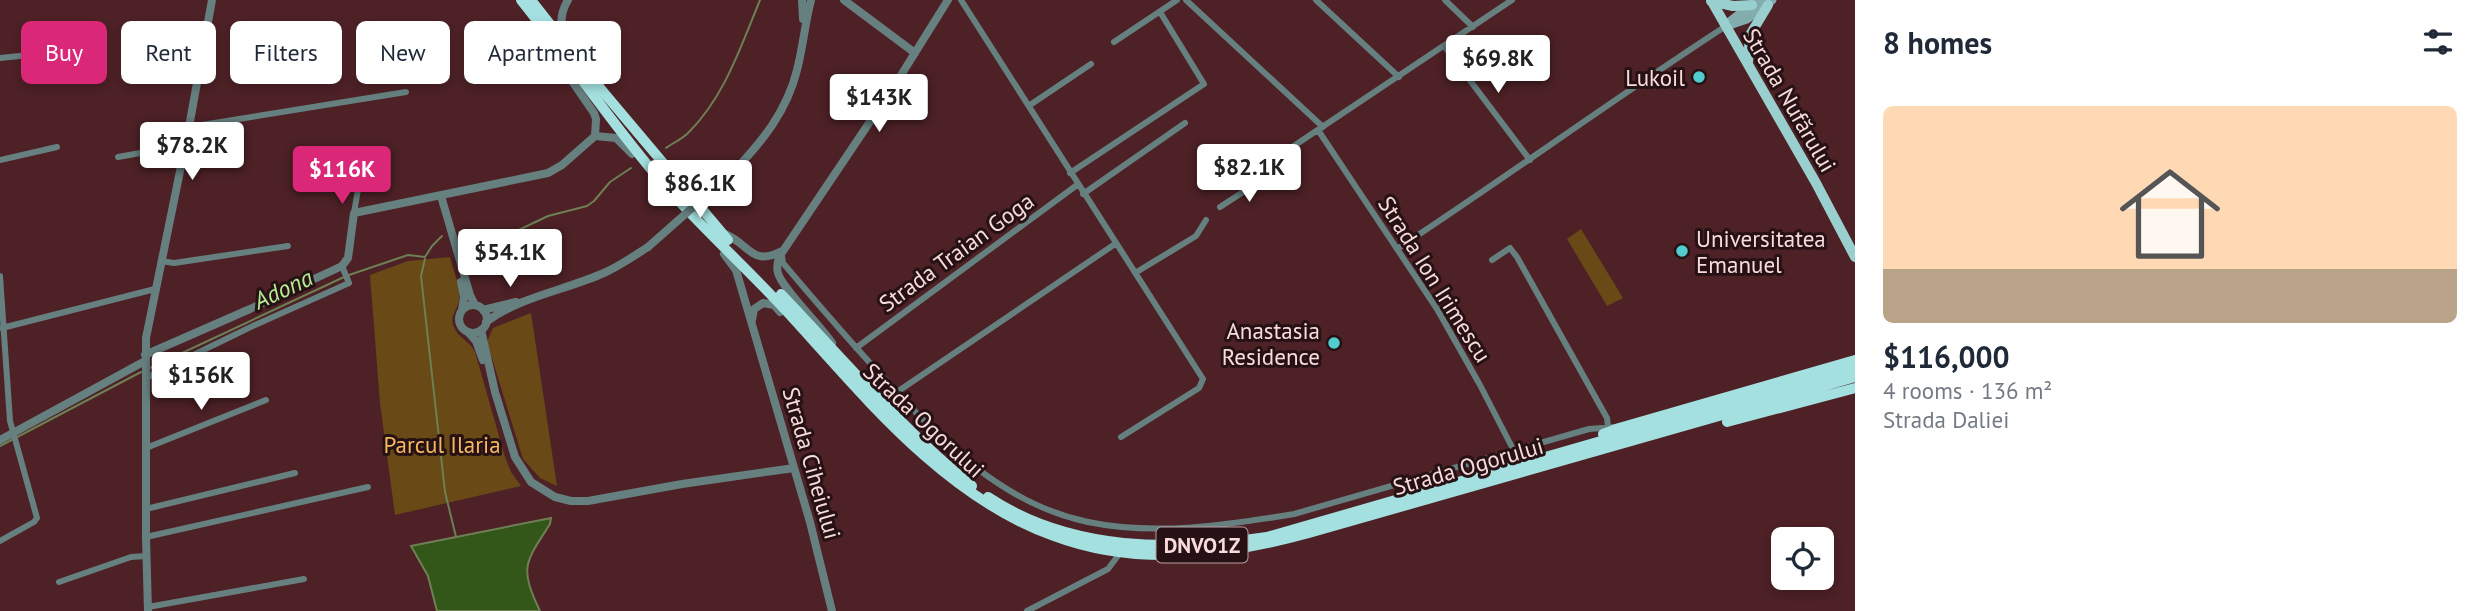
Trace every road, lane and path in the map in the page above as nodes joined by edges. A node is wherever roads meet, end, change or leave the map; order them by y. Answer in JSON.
{"nodes":[{"id":1,"x":212,"y":0,"type":"edge"},
{"id":2,"x":521,"y":0,"type":"edge"},
{"id":3,"x":531,"y":0,"type":"edge"},
{"id":4,"x":568,"y":0,"type":"edge"},
{"id":5,"x":802,"y":0,"type":"edge"},
{"id":6,"x":811,"y":0,"type":"edge"},
{"id":7,"x":948,"y":0,"type":"edge"},
{"id":8,"x":961,"y":0,"type":"edge"},
{"id":9,"x":1177,"y":0,"type":"edge"},
{"id":10,"x":1185,"y":0,"type":"edge"},
{"id":11,"x":1316,"y":0,"type":"edge"},
{"id":12,"x":1445,"y":0,"type":"edge"},
{"id":13,"x":1512,"y":0,"type":"edge"},
{"id":14,"x":1711,"y":0,"type":"edge"},
{"id":15,"x":844,"y":2,"type":"edge"},
{"id":16,"x":1768,"y":2,"type":"edge"},
{"id":17,"x":1752,"y":5,"type":"junction"},
{"id":18,"x":1160,"y":12,"type":"junction"},
{"id":19,"x":532,"y":13,"type":"junction"},
{"id":20,"x":1726,"y":26,"type":"junction"},
{"id":21,"x":1474,"y":27,"type":"junction"},
{"id":22,"x":804,"y":29,"type":"junction"},
{"id":23,"x":1114,"y":42,"type":"dead end"},
{"id":24,"x":1444,"y":46,"type":"junction"},
{"id":25,"x":915,"y":53,"type":"junction"},
{"id":26,"x":21,"y":56,"type":"edge"},
{"id":27,"x":0,"y":58,"type":"edge"},
{"id":28,"x":1091,"y":64,"type":"dead end"},
{"id":29,"x":1748,"y":65,"type":"junction"},
{"id":30,"x":1399,"y":77,"type":"junction"},
{"id":31,"x":406,"y":92,"type":"dead end"},
{"id":32,"x":605,"y":94,"type":"junction"},
{"id":33,"x":1030,"y":106,"type":"junction"},
{"id":34,"x":1185,"y":123,"type":"dead end"},
{"id":35,"x":189,"y":127,"type":"junction"},
{"id":36,"x":1320,"y":129,"type":"junction"},
{"id":37,"x":595,"y":136,"type":"junction"},
{"id":38,"x":186,"y":145,"type":"junction"},
{"id":39,"x":57,"y":147,"type":"dead end"},
{"id":40,"x":118,"y":157,"type":"dead end"},
{"id":41,"x":0,"y":160,"type":"edge"},
{"id":42,"x":363,"y":160,"type":"dead end"},
{"id":43,"x":1530,"y":160,"type":"junction"},
{"id":44,"x":1258,"y":170,"type":"dead end"},
{"id":45,"x":1070,"y":173,"type":"junction"},
{"id":46,"x":1263,"y":178,"type":"dead end"},
{"id":47,"x":1077,"y":185,"type":"junction"},
{"id":48,"x":667,"y":188,"type":"junction"},
{"id":49,"x":1083,"y":194,"type":"junction"},
{"id":50,"x":441,"y":196,"type":"junction"},
{"id":51,"x":1220,"y":207,"type":"dead end"},
{"id":52,"x":354,"y":213,"type":"junction"},
{"id":53,"x":694,"y":216,"type":"junction"},
{"id":54,"x":1206,"y":220,"type":"dead end"},
{"id":55,"x":720,"y":232,"type":"junction"},
{"id":56,"x":1115,"y":244,"type":"junction"},
{"id":57,"x":288,"y":246,"type":"dead end"},
{"id":58,"x":1397,"y":248,"type":"junction"},
{"id":59,"x":782,"y":251,"type":"junction"},
{"id":60,"x":457,"y":255,"type":"junction"},
{"id":61,"x":1855,"y":257,"type":"edge"},
{"id":62,"x":1492,"y":260,"type":"dead end"},
{"id":63,"x":161,"y":261,"type":"junction"},
{"id":64,"x":342,"y":266,"type":"junction"},
{"id":65,"x":1135,"y":272,"type":"junction"},
{"id":66,"x":0,"y":276,"type":"edge"},
{"id":67,"x":155,"y":289,"type":"junction"},
{"id":68,"x":542,"y":295,"type":"junction"},
{"id":69,"x":479,"y":308,"type":"junction"},
{"id":70,"x":250,"y":309,"type":"junction"},
{"id":71,"x":462,"y":310,"type":"junction"},
{"id":72,"x":255,"y":324,"type":"junction"},
{"id":73,"x":484,"y":326,"type":"junction"},
{"id":74,"x":752,"y":326,"type":"junction"},
{"id":75,"x":2,"y":328,"type":"edge"},
{"id":76,"x":468,"y":332,"type":"junction"},
{"id":77,"x":856,"y":348,"type":"junction"},
{"id":78,"x":839,"y":355,"type":"junction"},
{"id":79,"x":145,"y":358,"type":"junction"},
{"id":80,"x":1855,"y":360,"type":"edge"},
{"id":81,"x":1855,"y":368,"type":"edge"},
{"id":82,"x":840,"y":370,"type":"junction"},
{"id":83,"x":1855,"y":377,"type":"edge"},
{"id":84,"x":146,"y":378,"type":"junction"},
{"id":85,"x":1855,"y":388,"type":"edge"},
{"id":86,"x":495,"y":392,"type":"junction"},
{"id":87,"x":897,"y":392,"type":"junction"},
{"id":88,"x":1763,"y":399,"type":"junction"},
{"id":89,"x":266,"y":400,"type":"dead end"},
{"id":90,"x":1613,"y":427,"type":"junction"},
{"id":91,"x":14,"y":433,"type":"junction"},
{"id":92,"x":1121,"y":437,"type":"dead end"},
{"id":93,"x":0,"y":440,"type":"edge"},
{"id":94,"x":1622,"y":444,"type":"junction"},
{"id":95,"x":146,"y":448,"type":"junction"},
{"id":96,"x":1514,"y":451,"type":"junction"},
{"id":97,"x":1562,"y":453,"type":"junction"},
{"id":98,"x":794,"y":468,"type":"junction"},
{"id":99,"x":295,"y":472,"type":"dead end"},
{"id":100,"x":368,"y":487,"type":"dead end"},
{"id":101,"x":146,"y":509,"type":"junction"},
{"id":102,"x":146,"y":537,"type":"junction"},
{"id":103,"x":0,"y":541,"type":"edge"},
{"id":104,"x":1120,"y":552,"type":"junction"},
{"id":105,"x":146,"y":556,"type":"junction"},
{"id":106,"x":304,"y":579,"type":"dead end"},
{"id":107,"x":59,"y":582,"type":"dead end"},
{"id":108,"x":148,"y":609,"type":"edge"},
{"id":109,"x":832,"y":611,"type":"edge"},
{"id":110,"x":1027,"y":611,"type":"edge"}],
"edges":[{"from":1,"to":35,"type":"street"},
{"from":2,"to":19,"type":"highway","name":"Strada Ogorului","number":"DNVO1Z"},
{"from":3,"to":32,"type":"highway","name":"Strada Ogorului","number":"DNVO1Z"},
{"from":4,"to":32,"type":"street"},
{"from":5,"to":22,"type":"street"},
{"from":6,"to":22,"type":"street"},
{"from":7,"to":25,"type":"street"},
{"from":8,"to":33,"type":"street"},
{"from":9,"to":18,"type":"street"},
{"from":10,"to":36,"type":"street","name":"Strada Ion Irimescu"},
{"from":11,"to":30,"type":"street"},
{"from":12,"to":21,"type":"street"},
{"from":13,"to":21,"type":"street"},
{"from":14,"to":17,"type":"main road"},
{"from":14,"to":20,"type":"main road","name":"Strada Nufărului"},
{"from":15,"to":25,"type":"street"},
{"from":16,"to":17,"type":"main road"},
{"from":16,"to":20,"type":"main road"},
{"from":16,"to":29,"type":"main road"},
{"from":17,"to":20,"type":"main road"},
{"from":18,"to":23,"type":"street"},
{"from":18,"to":45,"type":"street"},
{"from":19,"to":37,"type":"street"},
{"from":19,"to":48,"type":"highway","name":"Strada Ogorului","number":"DNVO1Z"},
{"from":20,"to":29,"type":"main road","name":"Strada Nufărului"},
{"from":20,"to":43,"type":"street"},
{"from":21,"to":24,"type":"street"},
{"from":22,"to":68,"type":"street","bridge":true},
{"from":24,"to":30,"type":"street"},
{"from":24,"to":43,"type":"street"},
{"from":25,"to":59,"type":"street"},
{"from":26,"to":27,"type":"street"},
{"from":28,"to":33,"type":"street"},
{"from":29,"to":61,"type":"main road","name":"Strada Nufărului"},
{"from":30,"to":36,"type":"street"},
{"from":31,"to":35,"type":"street"},
{"from":32,"to":55,"type":"highway","name":"Strada Ogorului","number":"DNVO1Z"},
{"from":33,"to":45,"type":"street"},
{"from":34,"to":49,"type":"street"},
{"from":35,"to":38,"type":"street"},
{"from":36,"to":44,"type":"street"},
{"from":36,"to":58,"type":"street","name":"Strada Ion Irimescu"},
{"from":37,"to":48,"type":"street"},
{"from":37,"to":50,"type":"street"},
{"from":38,"to":40,"type":"street"},
{"from":38,"to":63,"type":"street"},
{"from":39,"to":41,"type":"street"},
{"from":42,"to":52,"type":"street"},
{"from":43,"to":58,"type":"street"},
{"from":45,"to":47,"type":"street"},
{"from":46,"to":51,"type":"street"},
{"from":47,"to":49,"type":"street"},
{"from":47,"to":77,"type":"street","name":"Strada Traian Goga"},
{"from":48,"to":53,"type":"highway","name":"Strada Ogorului","number":"DNVO1Z"},
{"from":49,"to":56,"type":"street"},
{"from":50,"to":52,"type":"street"},
{"from":50,"to":60,"type":"street"},
{"from":52,"to":64,"type":"street"},
{"from":53,"to":74,"type":"street","name":"Strada Ciheiului"},
{"from":53,"to":82,"type":"highway","name":"Strada Ogorului","number":"DNVO1Z"},
{"from":54,"to":65,"type":"street"},
{"from":55,"to":59,"type":"street"},
{"from":55,"to":78,"type":"highway","name":"Strada Ogorului","number":"DNVO1Z"},
{"from":56,"to":65,"type":"street"},
{"from":56,"to":87,"type":"street"},
{"from":57,"to":63,"type":"street"},
{"from":58,"to":96,"type":"street","name":"Strada Ion Irimescu"},
{"from":59,"to":77,"type":"street"},
{"from":59,"to":78,"type":"street"},
{"from":60,"to":69,"type":"street"},
{"from":60,"to":71,"type":"street"},
{"from":62,"to":90,"type":"street"},
{"from":63,"to":67,"type":"street"},
{"from":64,"to":70,"type":"street"},
{"from":64,"to":72,"type":"street"},
{"from":65,"to":92,"type":"street"},
{"from":66,"to":75,"type":"street"},
{"from":67,"to":75,"type":"street"},
{"from":67,"to":79,"type":"street"},
{"from":68,"to":69,"type":"street"},
{"from":68,"to":73,"type":"street"},
{"from":69,"to":71,"type":"street"},
{"from":69,"to":73,"type":"street"},
{"from":70,"to":72,"type":"street"},
{"from":70,"to":79,"type":"street"},
{"from":71,"to":76,"type":"street"},
{"from":72,"to":84,"type":"street"},
{"from":73,"to":76,"type":"street"},
{"from":73,"to":86,"type":"street"},
{"from":74,"to":82,"type":"street","name":"Strada Ciheiului"},
{"from":74,"to":98,"type":"street","name":"Strada Ciheiului"},
{"from":75,"to":91,"type":"street"},
{"from":76,"to":86,"type":"street"},
{"from":77,"to":87,"type":"street"},
{"from":78,"to":97,"type":"highway","name":"Strada Ogorului","number":"DNVO1Z"},
{"from":79,"to":84,"type":"street"},
{"from":79,"to":91,"type":"street"},
{"from":80,"to":90,"type":"highway"},
{"from":81,"to":88,"type":"highway","name":"Strada Ogorului","number":"DNVO1Z"},
{"from":82,"to":104,"type":"highway","name":"Strada Ogorului","number":"DNVO1Z"},
{"from":83,"to":88,"type":"highway","name":"Strada Ogorului","number":"DNVO1Z"},
{"from":84,"to":95,"type":"street"},
{"from":85,"to":94,"type":"highway"},
{"from":86,"to":98,"type":"street"},
{"from":87,"to":96,"type":"street"},
{"from":88,"to":94,"type":"highway","name":"Strada Ogorului","number":"DNVO1Z"},
{"from":88,"to":97,"type":"highway","name":"Strada Ogorului","number":"DNVO1Z"},
{"from":89,"to":95,"type":"street"},
{"from":90,"to":96,"type":"street"},
{"from":90,"to":97,"type":"highway"},
{"from":91,"to":93,"type":"street"},
{"from":91,"to":103,"type":"street"},
{"from":94,"to":104,"type":"highway","name":"Strada Ogorului","number":"DNVO1Z"},
{"from":95,"to":101,"type":"street"},
{"from":98,"to":109,"type":"street","name":"Strada Ciheiului"},
{"from":99,"to":101,"type":"street"},
{"from":100,"to":102,"type":"street"},
{"from":101,"to":102,"type":"street"},
{"from":102,"to":105,"type":"street"},
{"from":104,"to":110,"type":"street"},
{"from":105,"to":107,"type":"street"},
{"from":105,"to":108,"type":"street"},
{"from":106,"to":108,"type":"street"}]}
